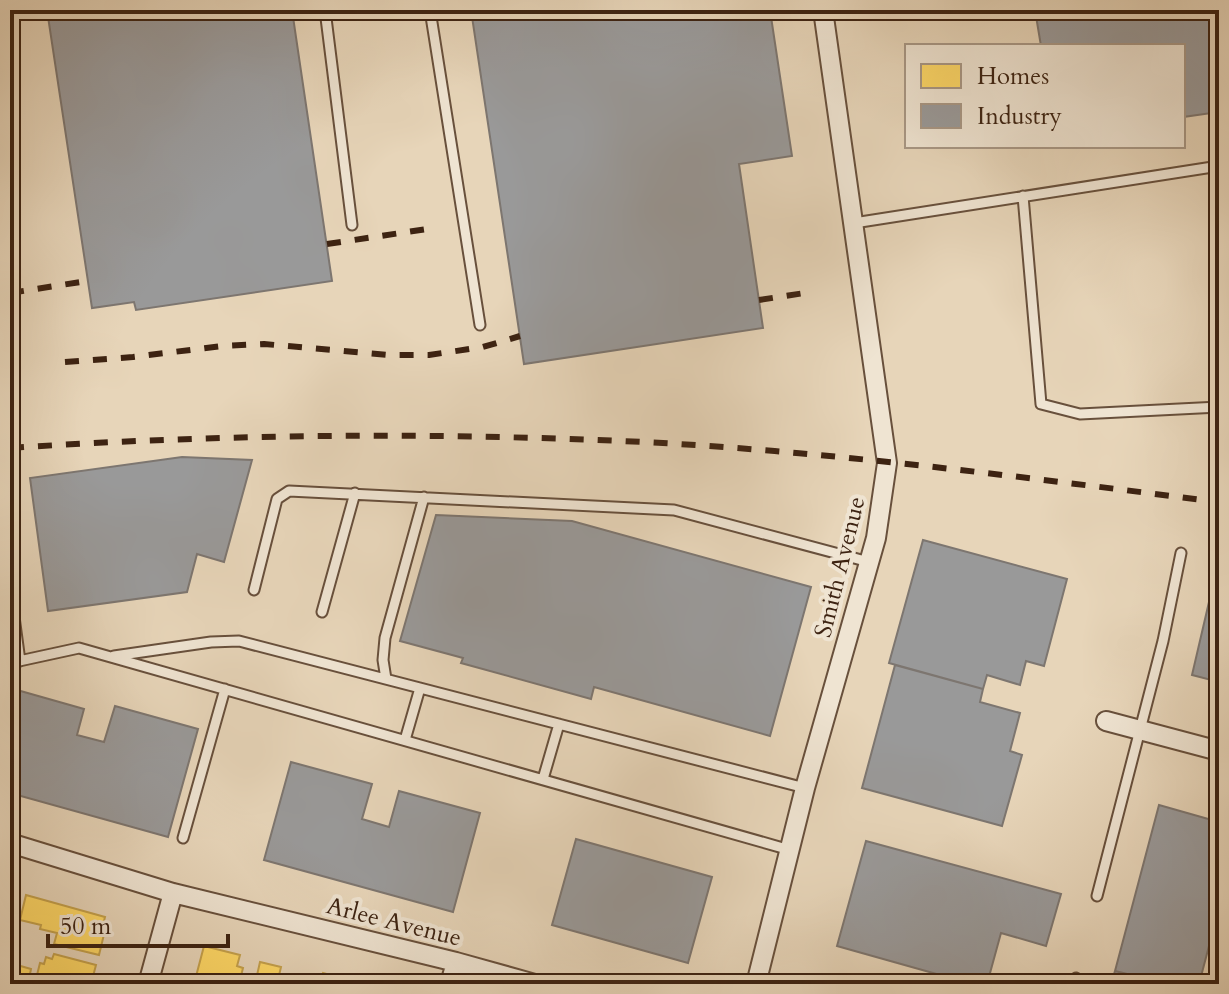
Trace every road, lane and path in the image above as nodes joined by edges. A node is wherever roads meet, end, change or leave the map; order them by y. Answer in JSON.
{"nodes":[{"id":1,"x":325,"y":10,"type":"edge"},
{"id":2,"x":430,"y":10,"type":"edge"},
{"id":3,"x":823,"y":10,"type":"edge"},
{"id":4,"x":1219,"y":166,"type":"edge"},
{"id":5,"x":1023,"y":196,"type":"junction"},
{"id":6,"x":854,"y":223,"type":"junction"},
{"id":7,"x":352,"y":225,"type":"dead end"},
{"id":8,"x":480,"y":325,"type":"dead end"},
{"id":9,"x":1219,"y":407,"type":"edge"},
{"id":10,"x":355,"y":493,"type":"junction"},
{"id":11,"x":424,"y":497,"type":"junction"},
{"id":12,"x":1181,"y":553,"type":"dead end"},
{"id":13,"x":869,"y":562,"type":"junction"},
{"id":14,"x":10,"y":587,"type":"edge"},
{"id":15,"x":254,"y":590,"type":"dead end"},
{"id":16,"x":322,"y":612,"type":"dead end"},
{"id":17,"x":110,"y":656,"type":"junction"},
{"id":18,"x":15,"y":662,"type":"edge"},
{"id":19,"x":386,"y":679,"type":"junction"},
{"id":20,"x":420,"y":688,"type":"junction"},
{"id":21,"x":225,"y":689,"type":"junction"},
{"id":22,"x":1106,"y":721,"type":"dead end"},
{"id":23,"x":559,"y":724,"type":"junction"},
{"id":24,"x":1138,"y":730,"type":"junction"},
{"id":25,"x":405,"y":740,"type":"junction"},
{"id":26,"x":1219,"y":751,"type":"edge"},
{"id":27,"x":543,"y":779,"type":"junction"},
{"id":28,"x":805,"y":788,"type":"junction"},
{"id":29,"x":183,"y":838,"type":"dead end"},
{"id":30,"x":10,"y":843,"type":"edge"},
{"id":31,"x":790,"y":850,"type":"junction"},
{"id":32,"x":173,"y":893,"type":"junction"},
{"id":33,"x":1097,"y":896,"type":"dead end"},
{"id":34,"x":456,"y":962,"type":"junction"},
{"id":35,"x":148,"y":984,"type":"edge"},
{"id":36,"x":450,"y":984,"type":"edge"},
{"id":37,"x":535,"y":984,"type":"edge"},
{"id":38,"x":756,"y":984,"type":"edge"}],
"edges":[{"from":1,"to":7,"type":"lane"},
{"from":2,"to":8,"type":"lane"},
{"from":3,"to":6,"type":"street","name":"Smith Avenue"},
{"from":4,"to":5,"type":"lane"},
{"from":5,"to":6,"type":"lane"},
{"from":5,"to":9,"type":"lane"},
{"from":6,"to":13,"type":"street","name":"Smith Avenue"},
{"from":10,"to":11,"type":"lane"},
{"from":10,"to":15,"type":"lane"},
{"from":10,"to":16,"type":"lane"},
{"from":11,"to":13,"type":"lane"},
{"from":11,"to":19,"type":"lane"},
{"from":12,"to":24,"type":"lane"},
{"from":13,"to":28,"type":"street","name":"Smith Avenue"},
{"from":14,"to":18,"type":"lane"},
{"from":17,"to":18,"type":"lane"},
{"from":17,"to":19,"type":"lane"},
{"from":17,"to":21,"type":"lane"},
{"from":19,"to":20,"type":"lane"},
{"from":20,"to":23,"type":"lane"},
{"from":20,"to":25,"type":"lane"},
{"from":21,"to":25,"type":"lane"},
{"from":21,"to":29,"type":"lane"},
{"from":22,"to":24,"type":"street"},
{"from":23,"to":27,"type":"lane"},
{"from":23,"to":28,"type":"lane"},
{"from":24,"to":26,"type":"street"},
{"from":24,"to":33,"type":"lane"},
{"from":25,"to":27,"type":"lane"},
{"from":27,"to":31,"type":"lane"},
{"from":28,"to":31,"type":"street","name":"Smith Avenue"},
{"from":30,"to":32,"type":"street","name":"Arlee Avenue"},
{"from":31,"to":38,"type":"street","name":"Smith Avenue"},
{"from":32,"to":34,"type":"street","name":"Arlee Avenue"},
{"from":32,"to":35,"type":"street"},
{"from":34,"to":36,"type":"street"},
{"from":34,"to":37,"type":"street","name":"Arlee Avenue"}]}
